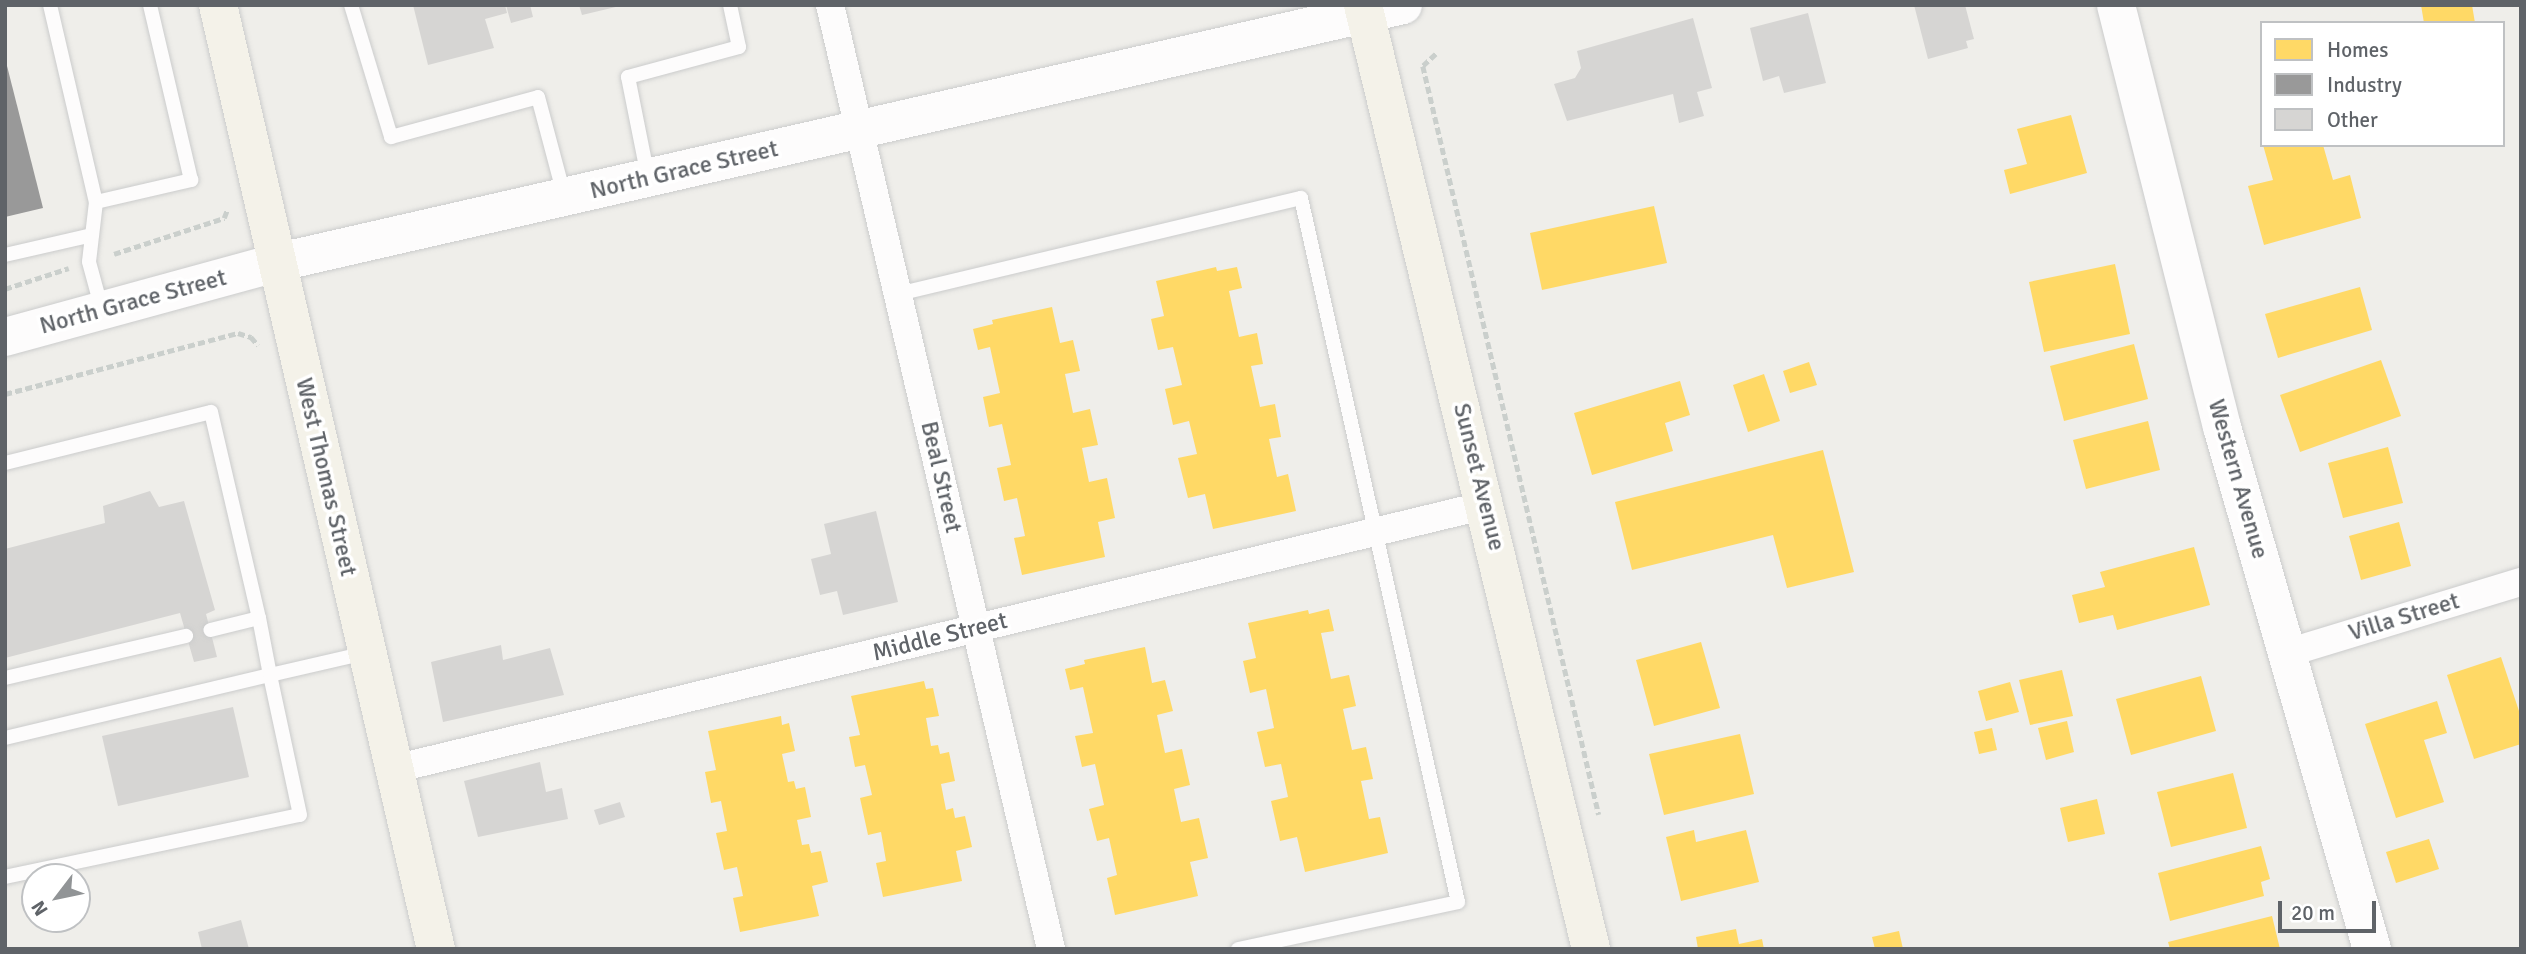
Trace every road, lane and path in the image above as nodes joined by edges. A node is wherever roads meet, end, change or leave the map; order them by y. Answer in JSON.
{"nodes":[{"id":1,"x":50,"y":5,"type":"edge"},
{"id":2,"x":150,"y":5,"type":"edge"},
{"id":3,"x":218,"y":5,"type":"edge"},
{"id":4,"x":351,"y":5,"type":"edge"},
{"id":5,"x":830,"y":5,"type":"edge"},
{"id":6,"x":1403,"y":5,"type":"edge"},
{"id":7,"x":2116,"y":5,"type":"edge"},
{"id":8,"x":733,"y":6,"type":"edge"},
{"id":9,"x":1364,"y":9,"type":"edge"},
{"id":10,"x":1436,"y":54,"type":"dead end"},
{"id":11,"x":860,"y":131,"type":"junction"},
{"id":12,"x":648,"y":178,"type":"junction"},
{"id":13,"x":564,"y":197,"type":"junction"},
{"id":14,"x":96,"y":202,"type":"junction"},
{"id":15,"x":92,"y":235,"type":"junction"},
{"id":16,"x":5,"y":255,"type":"edge"},
{"id":17,"x":275,"y":263,"type":"junction"},
{"id":18,"x":898,"y":294,"type":"junction"},
{"id":19,"x":102,"y":311,"type":"junction"},
{"id":20,"x":5,"y":337,"type":"edge"},
{"id":21,"x":5,"y":463,"type":"edge"},
{"id":22,"x":1486,"y":505,"type":"junction"},
{"id":23,"x":1375,"y":532,"type":"junction"},
{"id":24,"x":2521,"y":582,"type":"edge"},
{"id":25,"x":259,"y":618,"type":"junction"},
{"id":26,"x":976,"y":629,"type":"junction"},
{"id":27,"x":210,"y":630,"type":"dead end"},
{"id":28,"x":186,"y":636,"type":"dead end"},
{"id":29,"x":366,"y":652,"type":"junction"},
{"id":30,"x":2287,"y":653,"type":"junction"},
{"id":31,"x":270,"y":675,"type":"junction"},
{"id":32,"x":5,"y":678,"type":"edge"},
{"id":33,"x":5,"y":738,"type":"edge"},
{"id":34,"x":394,"y":769,"type":"junction"},
{"id":35,"x":1601,"y":827,"type":"dead end"},
{"id":36,"x":5,"y":877,"type":"edge"},
{"id":37,"x":436,"y":949,"type":"edge"},
{"id":38,"x":1051,"y":949,"type":"edge"},
{"id":39,"x":1238,"y":949,"type":"edge"},
{"id":40,"x":1591,"y":949,"type":"edge"},
{"id":41,"x":2372,"y":949,"type":"edge"}],
"edges":[{"from":1,"to":14,"type":"lane"},
{"from":2,"to":14,"type":"lane"},
{"from":3,"to":17,"type":"main road","name":"West Thomas Street"},
{"from":4,"to":13,"type":"lane"},
{"from":5,"to":11,"type":"street","name":"Beal Street"},
{"from":6,"to":9,"type":"main road","name":"North Grace Street"},
{"from":7,"to":30,"type":"main road","name":"Western Avenue"},
{"from":8,"to":12,"type":"lane"},
{"from":9,"to":11,"type":"main road","name":"North Grace Street"},
{"from":9,"to":22,"type":"main road","name":"Sunset Avenue"},
{"from":10,"to":35,"type":"path"},
{"from":11,"to":12,"type":"main road","name":"North Grace Street"},
{"from":11,"to":18,"type":"street","name":"Beal Street"},
{"from":12,"to":13,"type":"main road","name":"North Grace Street"},
{"from":13,"to":17,"type":"main road","name":"North Grace Street"},
{"from":14,"to":15,"type":"lane"},
{"from":15,"to":16,"type":"lane"},
{"from":15,"to":19,"type":"lane"},
{"from":17,"to":19,"type":"main road","name":"North Grace Street"},
{"from":17,"to":29,"type":"main road","name":"West Thomas Street"},
{"from":18,"to":23,"type":"lane"},
{"from":18,"to":26,"type":"street","name":"Beal Street"},
{"from":19,"to":20,"type":"main road","name":"North Grace Street"},
{"from":21,"to":25,"type":"lane"},
{"from":22,"to":23,"type":"street","name":"Middle Street"},
{"from":22,"to":40,"type":"main road","name":"Sunset Avenue"},
{"from":23,"to":26,"type":"street","name":"Middle Street"},
{"from":23,"to":39,"type":"lane"},
{"from":24,"to":30,"type":"street","name":"Villa Street"},
{"from":25,"to":27,"type":"lane"},
{"from":25,"to":31,"type":"lane"},
{"from":26,"to":34,"type":"street","name":"Middle Street"},
{"from":26,"to":38,"type":"street","name":"Beal Street"},
{"from":28,"to":32,"type":"lane"},
{"from":29,"to":31,"type":"lane"},
{"from":29,"to":34,"type":"main road","name":"West Thomas Street"},
{"from":30,"to":41,"type":"main road","name":"Western Avenue"},
{"from":31,"to":33,"type":"lane"},
{"from":31,"to":36,"type":"lane"},
{"from":34,"to":37,"type":"main road","name":"West Thomas Street"}]}
